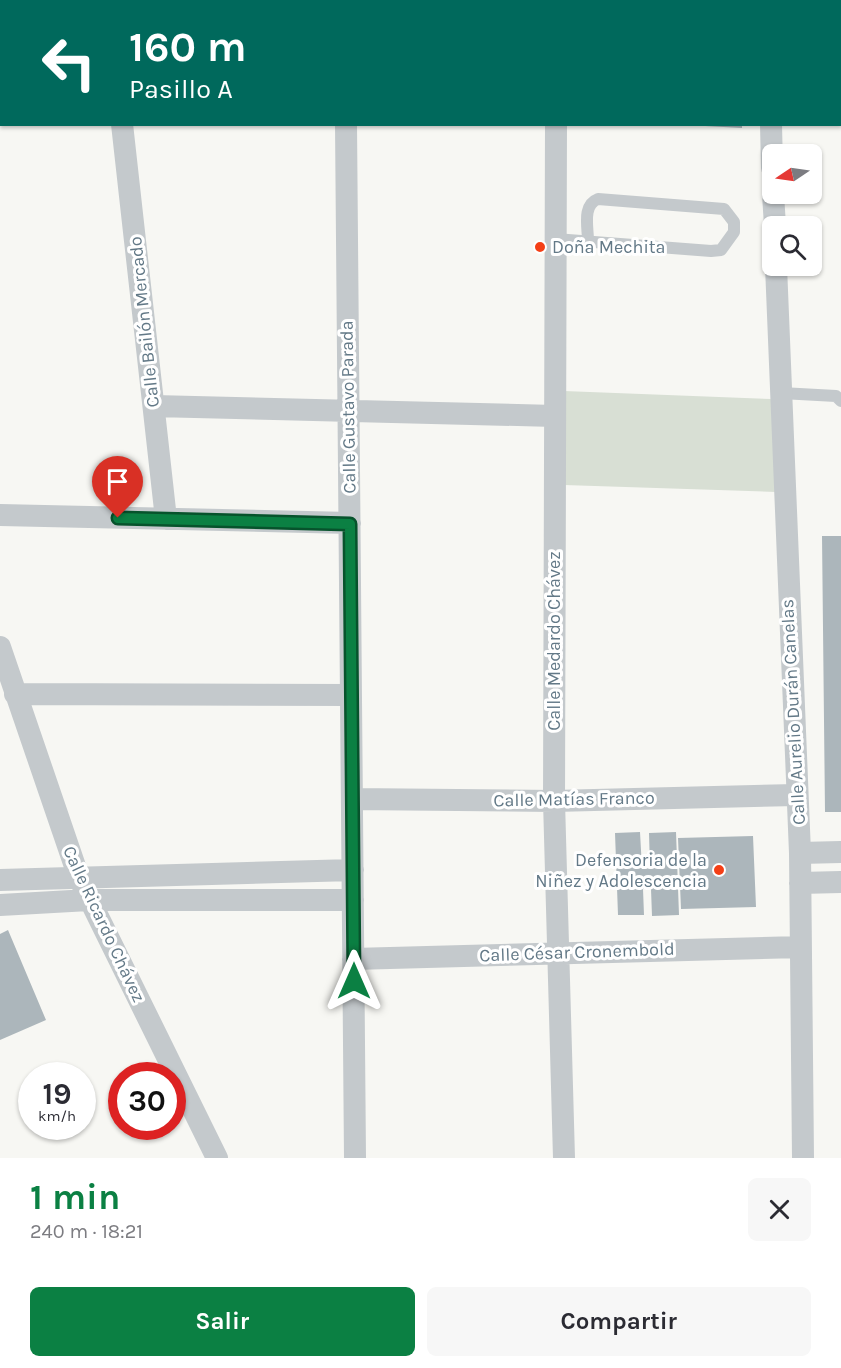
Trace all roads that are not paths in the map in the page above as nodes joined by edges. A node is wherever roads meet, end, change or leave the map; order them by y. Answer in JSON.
{"nodes":[{"id":1,"x":122,"y":126,"type":"edge"},
{"id":2,"x":346,"y":126,"type":"edge"},
{"id":3,"x":556,"y":126,"type":"edge"},
{"id":4,"x":771,"y":126,"type":"edge"},
{"id":5,"x":771,"y":144,"type":"edge"},
{"id":6,"x":555,"y":239,"type":"junction"},
{"id":7,"x":588,"y":242,"type":"junction"},
{"id":8,"x":776,"y":276,"type":"edge"},
{"id":9,"x":780,"y":393,"type":"junction"},
{"id":10,"x":841,"y":401,"type":"edge"},
{"id":11,"x":154,"y":406,"type":"junction"},
{"id":12,"x":348,"y":411,"type":"junction"},
{"id":13,"x":555,"y":416,"type":"junction"},
{"id":14,"x":0,"y":515,"type":"edge"},
{"id":15,"x":166,"y":519,"type":"junction"},
{"id":16,"x":350,"y":524,"type":"junction"},
{"id":17,"x":0,"y":647,"type":"edge"},
{"id":18,"x":15,"y":693,"type":"junction"},
{"id":19,"x":351,"y":695,"type":"junction"},
{"id":20,"x":796,"y":795,"type":"junction"},
{"id":21,"x":352,"y":800,"type":"junction"},
{"id":22,"x":554,"y":801,"type":"junction"},
{"id":23,"x":841,"y":852,"type":"edge"},
{"id":24,"x":800,"y":853,"type":"junction"},
{"id":25,"x":353,"y":870,"type":"junction"},
{"id":26,"x":79,"y":878,"type":"junction"},
{"id":27,"x":0,"y":880,"type":"edge"},
{"id":28,"x":841,"y":882,"type":"edge"},
{"id":29,"x":800,"y":883,"type":"junction"},
{"id":30,"x":89,"y":900,"type":"junction"},
{"id":31,"x":353,"y":900,"type":"junction"},
{"id":32,"x":0,"y":905,"type":"edge"},
{"id":33,"x":800,"y":947,"type":"junction"},
{"id":34,"x":558,"y":952,"type":"junction"},
{"id":35,"x":353,"y":959,"type":"junction"},
{"id":36,"x":217,"y":1158,"type":"edge"},
{"id":37,"x":355,"y":1158,"type":"edge"},
{"id":38,"x":564,"y":1158,"type":"edge"},
{"id":39,"x":803,"y":1158,"type":"edge"}],
"edges":[{"from":1,"to":11,"type":"street","name":"Calle Bailón Mercado"},
{"from":2,"to":12,"type":"street","name":"Calle Gustavo Parada"},
{"from":3,"to":6,"type":"street","name":"Calle Medardo Chávez"},
{"from":4,"to":5,"type":"street"},
{"from":6,"to":7,"type":"lane"},
{"from":6,"to":13,"type":"street","name":"Calle Medardo Chávez"},
{"from":7,"to":7,"type":"lane"},
{"from":8,"to":9,"type":"street","name":"Calle Aurelio Durán Canelas"},
{"from":9,"to":10,"type":"lane"},
{"from":9,"to":20,"type":"street","name":"Calle Aurelio Durán Canelas"},
{"from":11,"to":12,"type":"street"},
{"from":11,"to":15,"type":"street","name":"Calle Bailón Mercado"},
{"from":12,"to":13,"type":"street"},
{"from":12,"to":16,"type":"street","name":"Calle Gustavo Parada"},
{"from":13,"to":22,"type":"street","name":"Calle Medardo Chávez"},
{"from":14,"to":15,"type":"street"},
{"from":15,"to":16,"type":"street"},
{"from":16,"to":19,"type":"street","name":"Calle Gustavo Parada"},
{"from":17,"to":18,"type":"street","name":"Calle Ricardo Chávez"},
{"from":18,"to":19,"type":"street"},
{"from":18,"to":26,"type":"street","name":"Calle Ricardo Chávez"},
{"from":19,"to":21,"type":"street","name":"Calle Gustavo Parada"},
{"from":20,"to":22,"type":"street","name":"Calle Matías Franco"},
{"from":20,"to":24,"type":"street","name":"Calle Aurelio Durán Canelas"},
{"from":21,"to":22,"type":"street","name":"Calle Matías Franco"},
{"from":21,"to":25,"type":"street","name":"Calle Gustavo Parada"},
{"from":22,"to":34,"type":"street","name":"Calle Medardo Chávez"},
{"from":23,"to":24,"type":"street"},
{"from":24,"to":29,"type":"street","name":"Calle Aurelio Durán Canelas"},
{"from":25,"to":26,"type":"street"},
{"from":25,"to":31,"type":"street","name":"Calle Gustavo Parada"},
{"from":26,"to":27,"type":"street"},
{"from":26,"to":30,"type":"street","name":"Calle Ricardo Chávez"},
{"from":28,"to":29,"type":"street"},
{"from":29,"to":33,"type":"street","name":"Calle Aurelio Durán Canelas"},
{"from":30,"to":31,"type":"street"},
{"from":30,"to":32,"type":"street"},
{"from":30,"to":36,"type":"street","name":"Calle Ricardo Chávez"},
{"from":31,"to":35,"type":"street","name":"Calle Gustavo Parada"},
{"from":33,"to":34,"type":"street","name":"Calle César Cronembold"},
{"from":33,"to":39,"type":"street","name":"Calle Aurelio Durán Canelas"},
{"from":34,"to":35,"type":"street","name":"Calle César Cronembold"},
{"from":34,"to":38,"type":"street","name":"Calle Medardo Chávez"},
{"from":35,"to":37,"type":"street","name":"Calle Gustavo Parada"}]}
